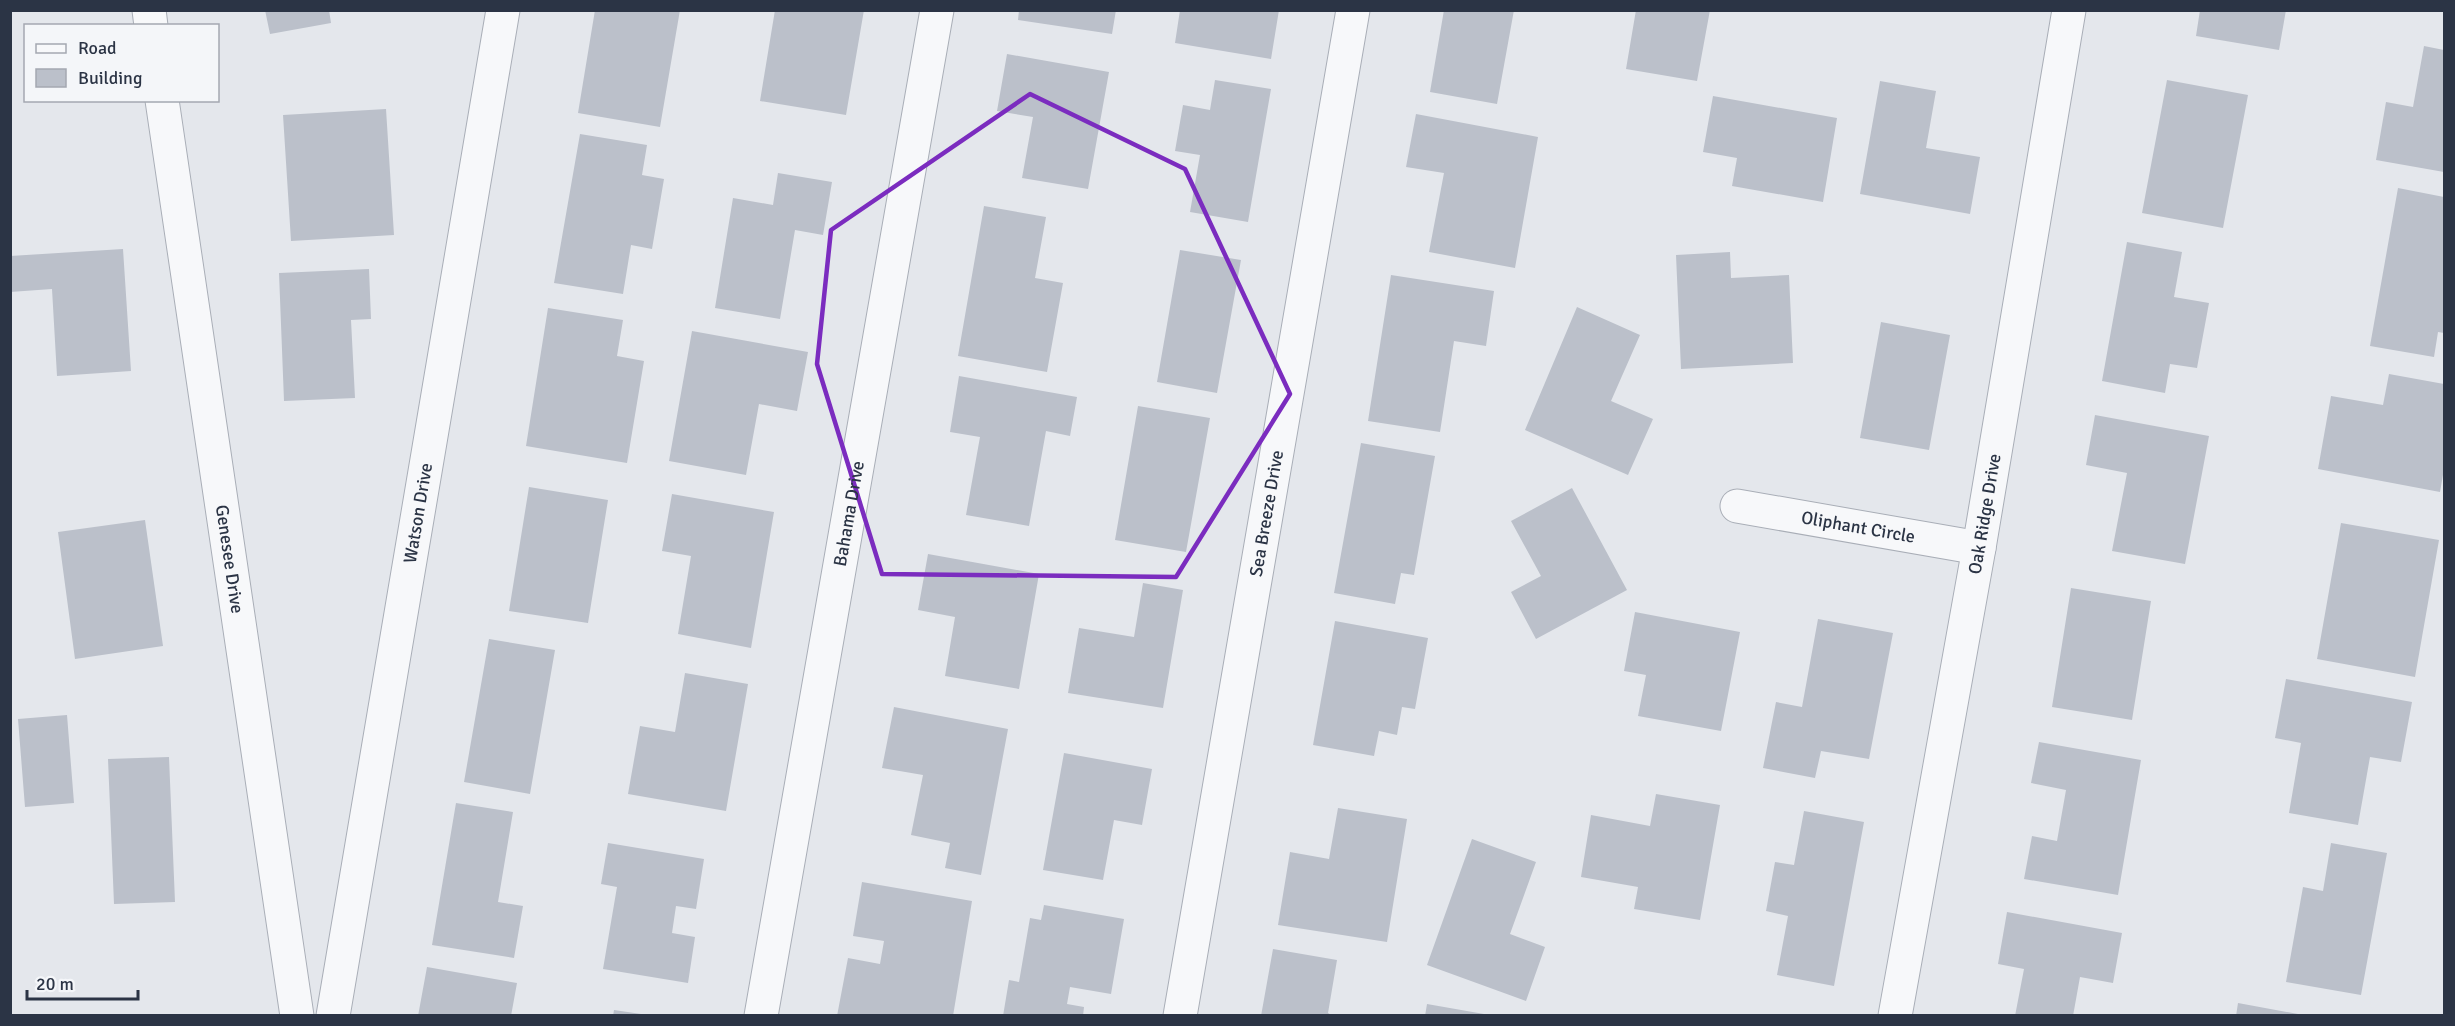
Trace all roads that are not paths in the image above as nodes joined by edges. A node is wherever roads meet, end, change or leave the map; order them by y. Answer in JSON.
{"nodes":[{"id":1,"x":503,"y":10,"type":"edge"},
{"id":2,"x":937,"y":10,"type":"edge"},
{"id":3,"x":1353,"y":10,"type":"edge"},
{"id":4,"x":2069,"y":10,"type":"edge"},
{"id":5,"x":162,"y":102,"type":"edge"},
{"id":6,"x":1737,"y":506,"type":"dead end"},
{"id":7,"x":1979,"y":548,"type":"junction"},
{"id":8,"x":297,"y":1016,"type":"edge"},
{"id":9,"x":333,"y":1016,"type":"edge"},
{"id":10,"x":761,"y":1016,"type":"edge"},
{"id":11,"x":1180,"y":1016,"type":"edge"},
{"id":12,"x":1894,"y":1016,"type":"edge"}],
"edges":[{"from":1,"to":9,"type":"street","name":"Watson Drive"},
{"from":2,"to":10,"type":"street","name":"Bahama Drive"},
{"from":3,"to":11,"type":"street","name":"Sea Breeze Drive"},
{"from":4,"to":7,"type":"street","name":"Oak Ridge Drive"},
{"from":5,"to":8,"type":"street","name":"Genesee Drive"},
{"from":6,"to":7,"type":"street","name":"Oliphant Circle"},
{"from":7,"to":12,"type":"street","name":"Oak Ridge Drive"}]}
